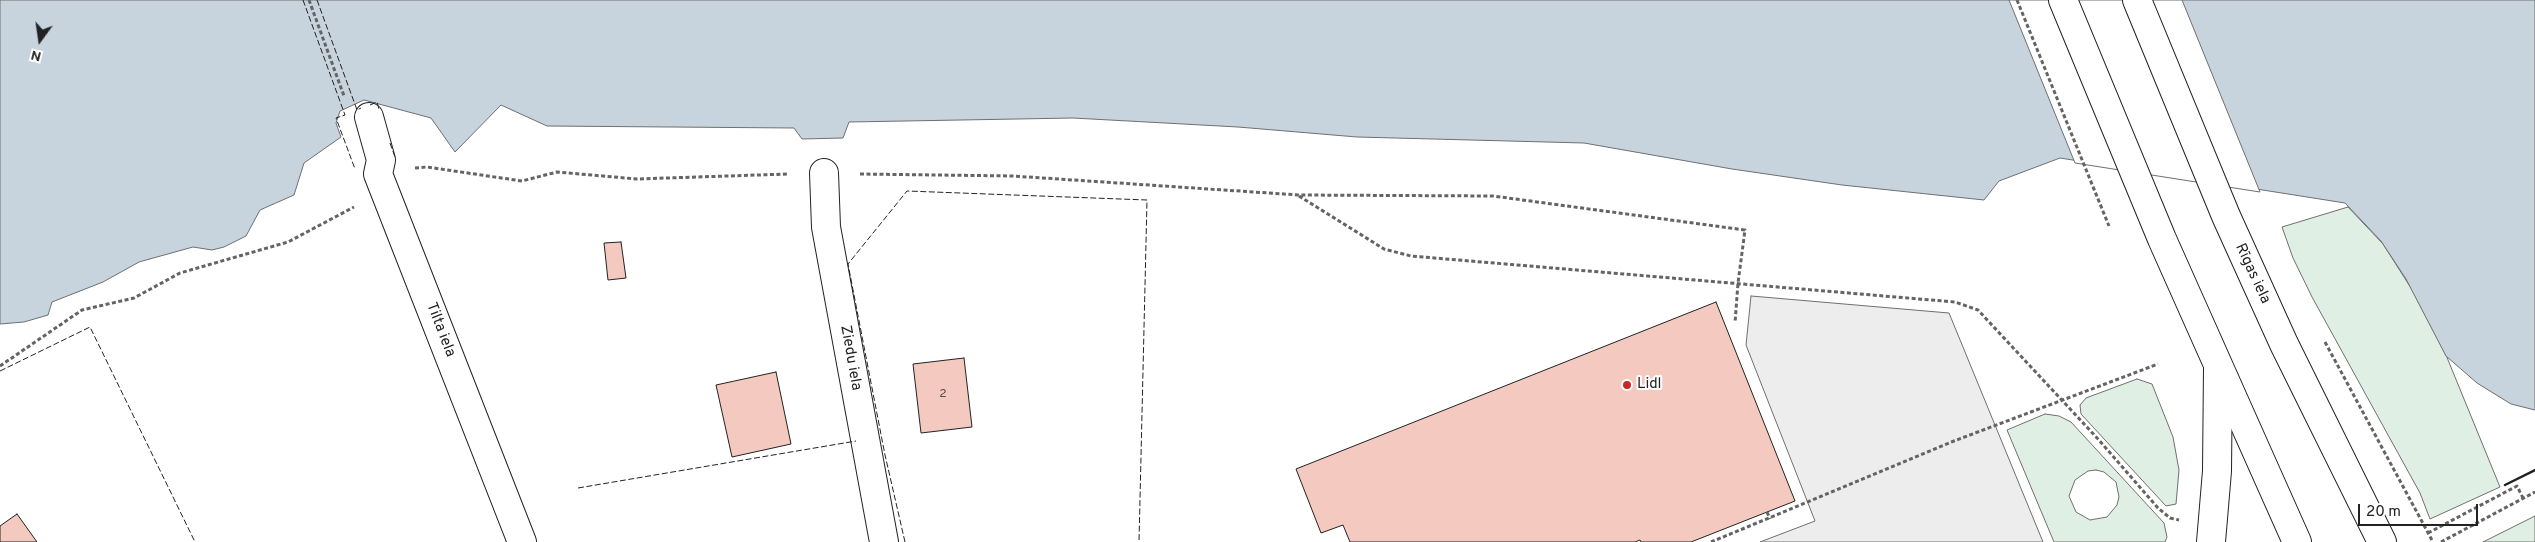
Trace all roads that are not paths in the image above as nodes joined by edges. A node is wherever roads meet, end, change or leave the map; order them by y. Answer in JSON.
{"nodes":[{"id":1,"x":2063,"y":0,"type":"edge"},
{"id":2,"x":2136,"y":0,"type":"edge"},
{"id":3,"x":358,"y":110,"type":"road end"},
{"id":4,"x":824,"y":173,"type":"road end"},
{"id":5,"x":2218,"y":367,"type":"junction"},
{"id":6,"x":522,"y":542,"type":"edge"},
{"id":7,"x":884,"y":542,"type":"edge"},
{"id":8,"x":2211,"y":542,"type":"edge"},
{"id":9,"x":2297,"y":542,"type":"edge"},
{"id":10,"x":2382,"y":542,"type":"edge"}],
"edges":[{"from":1,"to":5,"type":"main road"},
{"from":2,"to":10,"type":"main road","name":"Rīgas iela"},
{"from":3,"to":6,"type":"main road","name":"Tilta iela"},
{"from":4,"to":7,"type":"main road","name":"Ziedu iela"},
{"from":5,"to":8,"type":"main road"},
{"from":5,"to":9,"type":"main road"}]}
